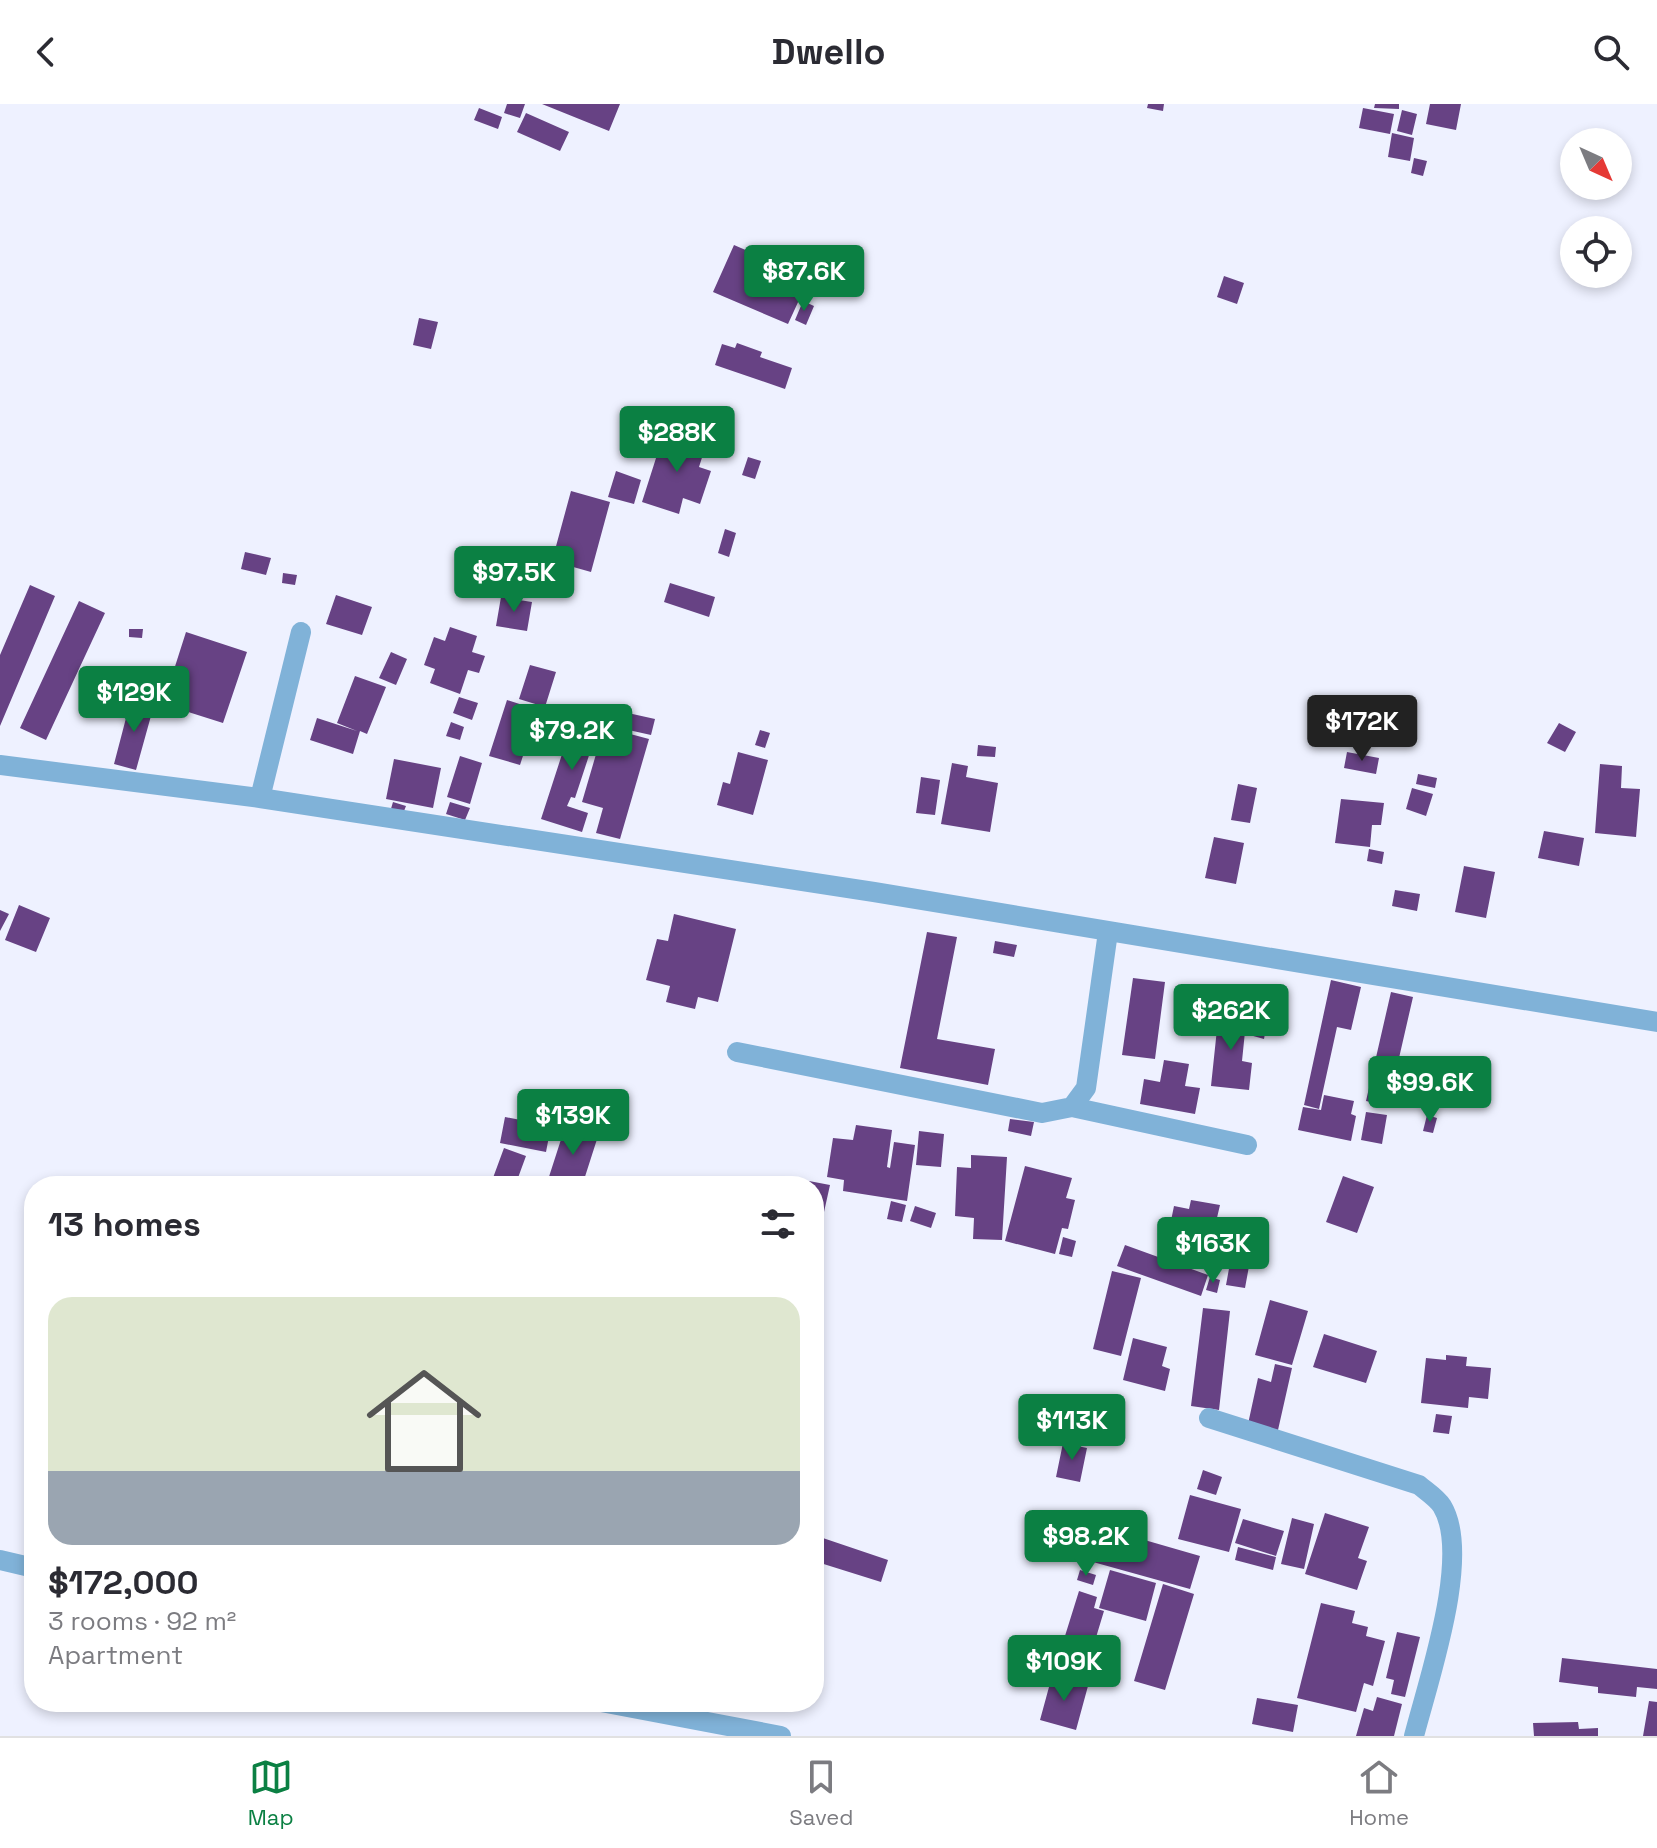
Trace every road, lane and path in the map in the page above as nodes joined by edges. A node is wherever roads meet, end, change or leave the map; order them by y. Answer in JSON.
{"nodes":[{"id":1,"x":301,"y":632,"type":"dead end"},
{"id":2,"x":0,"y":765,"type":"edge"},
{"id":3,"x":260,"y":798,"type":"junction"},
{"id":4,"x":1108,"y":932,"type":"junction"},
{"id":5,"x":1657,"y":1022,"type":"edge"},
{"id":6,"x":737,"y":1052,"type":"dead end"},
{"id":7,"x":1072,"y":1107,"type":"junction"},
{"id":8,"x":1247,"y":1145,"type":"dead end"},
{"id":9,"x":1209,"y":1418,"type":"dead end"},
{"id":10,"x":0,"y":1560,"type":"edge"},
{"id":11,"x":24,"y":1566,"type":"edge"},
{"id":12,"x":667,"y":1712,"type":"edge"},
{"id":13,"x":781,"y":1736,"type":"edge"},
{"id":14,"x":1414,"y":1736,"type":"edge"}],
"edges":[{"from":1,"to":3,"type":"street"},
{"from":2,"to":3,"type":"street"},
{"from":3,"to":4,"type":"street"},
{"from":4,"to":5,"type":"street"},
{"from":4,"to":7,"type":"street"},
{"from":6,"to":7,"type":"street"},
{"from":7,"to":8,"type":"street"},
{"from":9,"to":14,"type":"street"},
{"from":10,"to":11,"type":"street"},
{"from":12,"to":13,"type":"street"}]}
